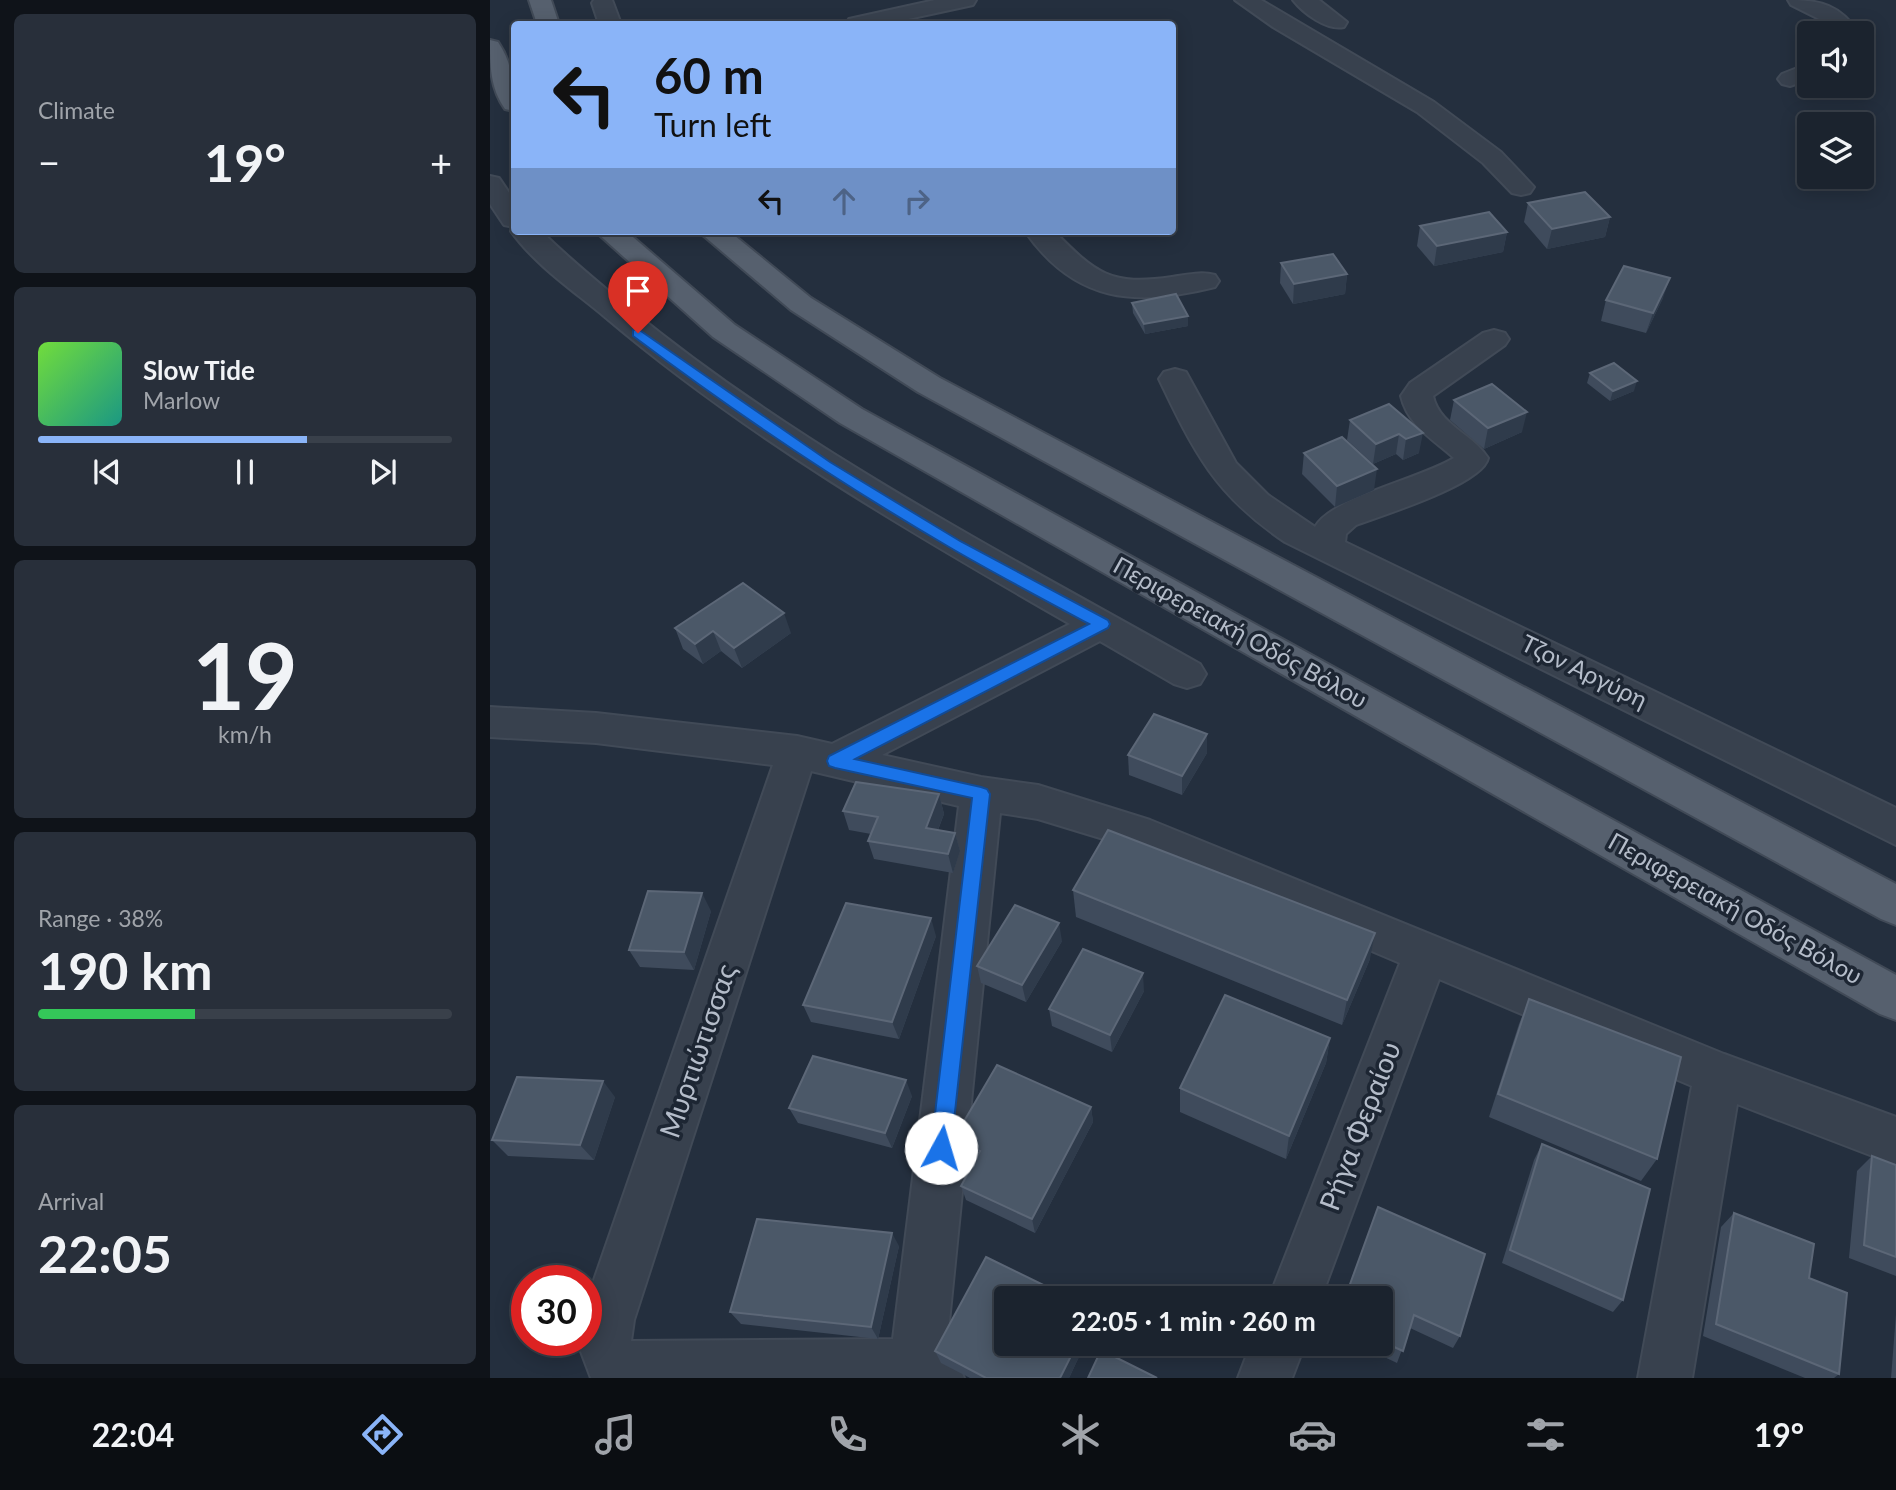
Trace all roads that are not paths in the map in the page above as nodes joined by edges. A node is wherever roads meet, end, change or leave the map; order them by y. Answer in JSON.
{"nodes":[{"id":1,"x":540,"y":0,"type":"edge"},
{"id":2,"x":965,"y":0,"type":"edge"},
{"id":3,"x":1247,"y":0,"type":"edge"},
{"id":4,"x":1304,"y":0,"type":"edge"},
{"id":5,"x":1799,"y":0,"type":"edge"},
{"id":6,"x":547,"y":21,"type":"edge"},
{"id":7,"x":875,"y":21,"type":"edge"},
{"id":8,"x":1838,"y":21,"type":"edge"},
{"id":9,"x":1336,"y":22,"type":"dead end"},
{"id":10,"x":490,"y":47,"type":"edge"},
{"id":11,"x":511,"y":97,"type":"edge"},
{"id":12,"x":490,"y":184,"type":"edge"},
{"id":13,"x":1521,"y":187,"type":"dead end"},
{"id":14,"x":511,"y":215,"type":"edge"},
{"id":15,"x":530,"y":235,"type":"edge"},
{"id":16,"x":614,"y":235,"type":"edge"},
{"id":17,"x":717,"y":235,"type":"edge"},
{"id":18,"x":1043,"y":235,"type":"edge"},
{"id":19,"x":1205,"y":281,"type":"dead end"},
{"id":20,"x":1494,"y":339,"type":"dead end"},
{"id":21,"x":1175,"y":379,"type":"dead end"},
{"id":22,"x":1329,"y":548,"type":"junction"},
{"id":23,"x":1102,"y":624,"type":"junction"},
{"id":24,"x":1188,"y":674,"type":"dead end"},
{"id":25,"x":490,"y":722,"type":"edge"},
{"id":26,"x":816,"y":757,"type":"junction"},
{"id":27,"x":981,"y":794,"type":"junction"},
{"id":28,"x":1896,"y":828,"type":"edge"},
{"id":29,"x":1896,"y":906,"type":"edge"},
{"id":30,"x":1426,"y":954,"type":"junction"},
{"id":31,"x":1896,"y":999,"type":"edge"},
{"id":32,"x":1718,"y":1074,"type":"junction"},
{"id":33,"x":1896,"y":1141,"type":"edge"},
{"id":34,"x":1300,"y":1286,"type":"edge"},
{"id":35,"x":1273,"y":1356,"type":"edge"},
{"id":36,"x":927,"y":1372,"type":"edge"},
{"id":37,"x":1265,"y":1378,"type":"edge"},
{"id":38,"x":1665,"y":1378,"type":"edge"}],
"edges":[{"from":1,"to":6,"type":"main road"},
{"from":2,"to":7,"type":"street"},
{"from":3,"to":13,"type":"street"},
{"from":4,"to":9,"type":"street"},
{"from":5,"to":8,"type":"street"},
{"from":10,"to":11,"type":"main road"},
{"from":12,"to":14,"type":"street"},
{"from":15,"to":23,"type":"street"},
{"from":16,"to":31,"type":"main road","name":"Περιφερειακή Οδός Βόλου"},
{"from":17,"to":29,"type":"main road"},
{"from":18,"to":19,"type":"street"},
{"from":20,"to":22,"type":"street"},
{"from":21,"to":22,"type":"street","name":"Τζον Αργύρη"},
{"from":22,"to":28,"type":"street","name":"Τζον Αργύρη"},
{"from":23,"to":24,"type":"street"},
{"from":23,"to":26,"type":"street"},
{"from":25,"to":26,"type":"street"},
{"from":26,"to":27,"type":"street"},
{"from":26,"to":36,"type":"street","name":"Μυρτιώτισσας"},
{"from":27,"to":30,"type":"street"},
{"from":27,"to":36,"type":"street"},
{"from":30,"to":32,"type":"street"},
{"from":30,"to":34,"type":"street","name":"Ρήγα Φεραίου"},
{"from":32,"to":33,"type":"street"},
{"from":32,"to":38,"type":"street"},
{"from":35,"to":37,"type":"street"}]}
